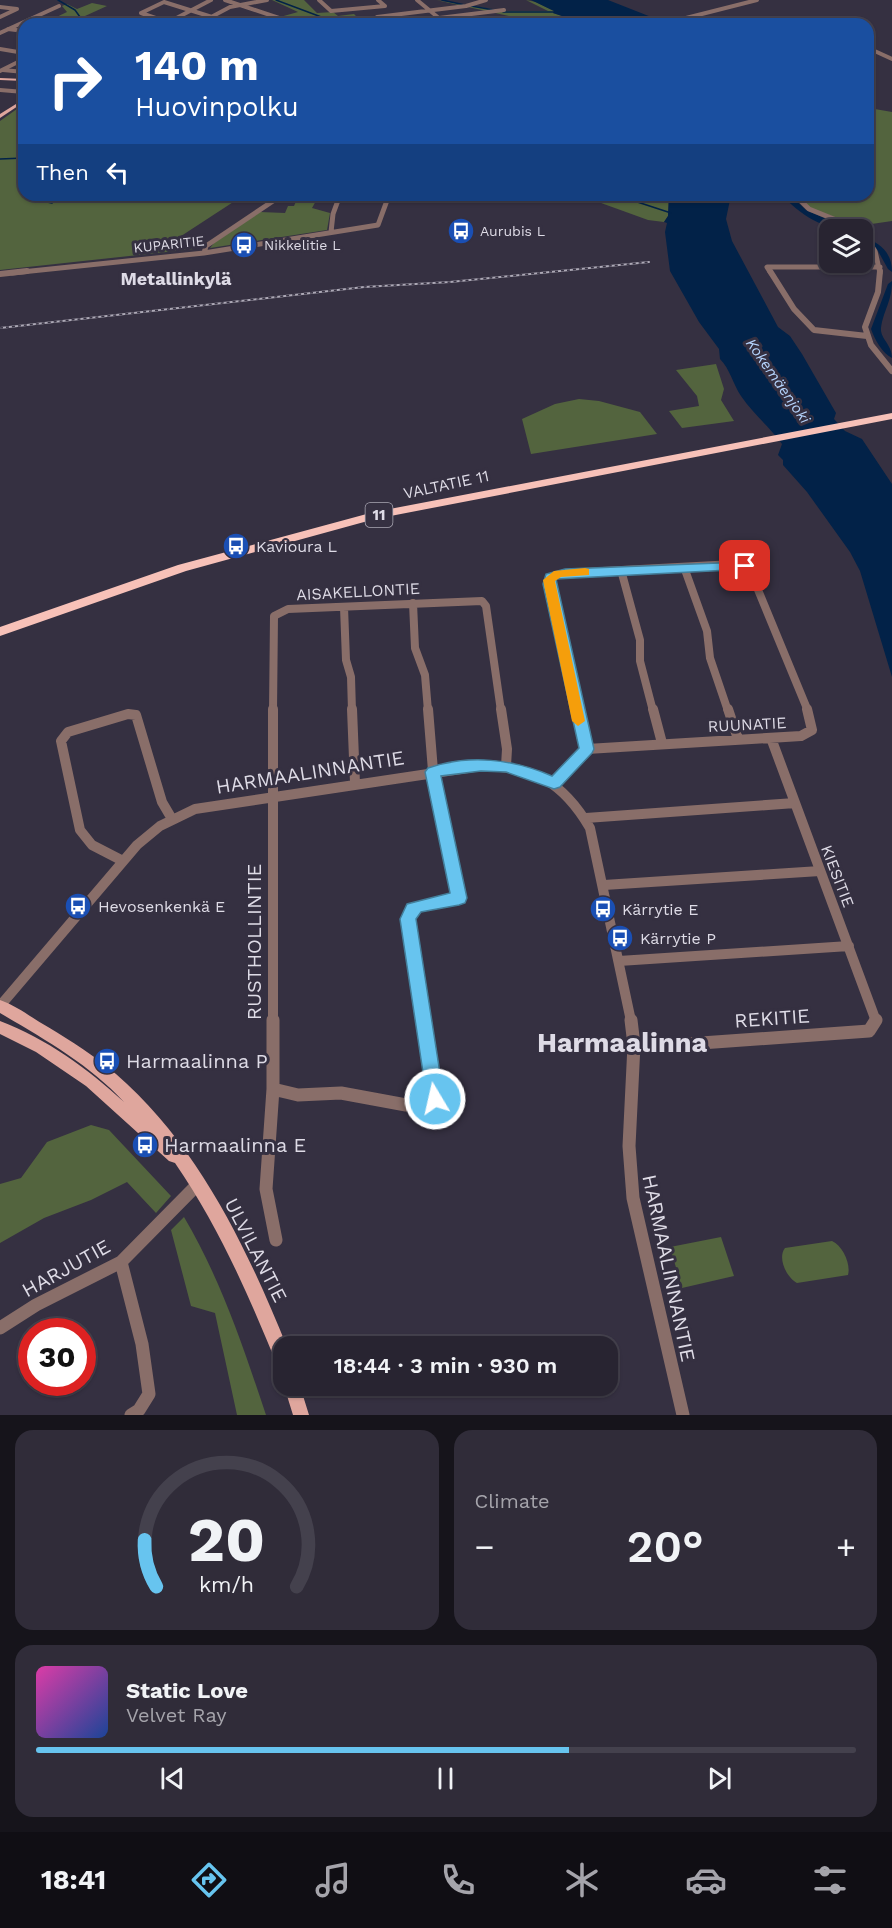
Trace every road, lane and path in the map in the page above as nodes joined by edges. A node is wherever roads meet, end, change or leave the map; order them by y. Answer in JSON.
{"nodes":[{"id":1,"x":211,"y":0,"type":"edge"},
{"id":2,"x":225,"y":0,"type":"edge"},
{"id":3,"x":267,"y":0,"type":"edge"},
{"id":4,"x":319,"y":0,"type":"edge"},
{"id":5,"x":378,"y":0,"type":"edge"},
{"id":6,"x":417,"y":0,"type":"edge"},
{"id":7,"x":486,"y":0,"type":"edge"},
{"id":8,"x":757,"y":0,"type":"edge"},
{"id":9,"x":354,"y":4,"type":"dead end"},
{"id":10,"x":239,"y":5,"type":"junction"},
{"id":11,"x":59,"y":6,"type":"dead end"},
{"id":12,"x":0,"y":7,"type":"edge"},
{"id":13,"x":358,"y":9,"type":"junction"},
{"id":14,"x":193,"y":10,"type":"junction"},
{"id":15,"x":428,"y":10,"type":"junction"},
{"id":16,"x":469,"y":14,"type":"junction"},
{"id":17,"x":212,"y":16,"type":"junction"},
{"id":18,"x":0,"y":17,"type":"edge"},
{"id":19,"x":33,"y":18,"type":"edge"},
{"id":20,"x":152,"y":18,"type":"edge"},
{"id":21,"x":179,"y":18,"type":"edge"},
{"id":22,"x":208,"y":18,"type":"edge"},
{"id":23,"x":279,"y":18,"type":"edge"},
{"id":24,"x":378,"y":18,"type":"edge"},
{"id":25,"x":439,"y":18,"type":"joint"},
{"id":26,"x":476,"y":18,"type":"dead end"},
{"id":27,"x":686,"y":18,"type":"edge"},
{"id":28,"x":18,"y":25,"type":"edge"},
{"id":29,"x":0,"y":27,"type":"edge"},
{"id":30,"x":9,"y":29,"type":"junction"},
{"id":31,"x":18,"y":30,"type":"edge"},
{"id":32,"x":0,"y":33,"type":"edge"},
{"id":33,"x":0,"y":49,"type":"edge"},
{"id":34,"x":874,"y":51,"type":"edge"},
{"id":35,"x":18,"y":52,"type":"edge"},
{"id":36,"x":892,"y":59,"type":"edge"},
{"id":37,"x":18,"y":62,"type":"edge"},
{"id":38,"x":1,"y":70,"type":"edge"},
{"id":39,"x":18,"y":71,"type":"edge"},
{"id":40,"x":0,"y":79,"type":"edge"},
{"id":41,"x":18,"y":80,"type":"edge"},
{"id":42,"x":0,"y":90,"type":"edge"},
{"id":43,"x":11,"y":91,"type":"junction"},
{"id":44,"x":18,"y":92,"type":"edge"},
{"id":45,"x":0,"y":97,"type":"edge"},
{"id":46,"x":18,"y":104,"type":"edge"},
{"id":47,"x":0,"y":116,"type":"edge"},
{"id":48,"x":273,"y":201,"type":"edge"},
{"id":49,"x":338,"y":201,"type":"edge"},
{"id":50,"x":387,"y":201,"type":"edge"},
{"id":51,"x":801,"y":201,"type":"edge"},
{"id":52,"x":834,"y":219,"type":"edge"},
{"id":53,"x":331,"y":232,"type":"junction"},
{"id":54,"x":873,"y":248,"type":"edge"},
{"id":55,"x":204,"y":253,"type":"junction"},
{"id":56,"x":880,"y":267,"type":"junction"},
{"id":57,"x":0,"y":274,"type":"edge"},
{"id":58,"x":867,"y":336,"type":"junction"},
{"id":59,"x":892,"y":371,"type":"edge"},
{"id":60,"x":892,"y":416,"type":"edge"},
{"id":61,"x":684,"y":567,"type":"junction"},
{"id":62,"x":621,"y":570,"type":"junction"},
{"id":63,"x":413,"y":603,"type":"junction"},
{"id":64,"x":344,"y":607,"type":"junction"},
{"id":65,"x":0,"y":632,"type":"edge"},
{"id":66,"x":771,"y":738,"type":"junction"},
{"id":67,"x":738,"y":739,"type":"junction"},
{"id":68,"x":662,"y":743,"type":"junction"},
{"id":69,"x":587,"y":749,"type":"junction"},
{"id":70,"x":506,"y":766,"type":"junction"},
{"id":71,"x":433,"y":772,"type":"junction"},
{"id":72,"x":355,"y":783,"type":"junction"},
{"id":73,"x":554,"y":783,"type":"junction"},
{"id":74,"x":272,"y":796,"type":"junction"},
{"id":75,"x":795,"y":803,"type":"junction"},
{"id":76,"x":586,"y":818,"type":"junction"},
{"id":77,"x":172,"y":819,"type":"junction"},
{"id":78,"x":123,"y":861,"type":"junction"},
{"id":79,"x":820,"y":871,"type":"junction"},
{"id":80,"x":604,"y":885,"type":"junction"},
{"id":81,"x":849,"y":946,"type":"junction"},
{"id":82,"x":619,"y":961,"type":"junction"},
{"id":83,"x":0,"y":1006,"type":"edge"},
{"id":84,"x":874,"y":1026,"type":"joint"},
{"id":85,"x":0,"y":1027,"type":"edge"},
{"id":86,"x":634,"y":1045,"type":"junction"},
{"id":87,"x":273,"y":1089,"type":"junction"},
{"id":88,"x":181,"y":1162,"type":"junction"},
{"id":89,"x":197,"y":1185,"type":"junction"},
{"id":90,"x":276,"y":1240,"type":"dead end"},
{"id":91,"x":121,"y":1262,"type":"junction"},
{"id":92,"x":0,"y":1328,"type":"edge"},
{"id":93,"x":274,"y":1336,"type":"edge"},
{"id":94,"x":295,"y":1396,"type":"edge"},
{"id":95,"x":137,"y":1413,"type":"edge"},
{"id":96,"x":301,"y":1415,"type":"edge"},
{"id":97,"x":683,"y":1415,"type":"edge"}],
"edges":[{"from":1,"to":14,"type":"street"},
{"from":2,"to":10,"type":"street"},
{"from":3,"to":10,"type":"street"},
{"from":4,"to":13,"type":"street"},
{"from":5,"to":13,"type":"street"},
{"from":6,"to":15,"type":"street"},
{"from":7,"to":15,"type":"street"},
{"from":7,"to":16,"type":"street"},
{"from":8,"to":27,"type":"street"},
{"from":9,"to":13,"type":"street"},
{"from":10,"to":17,"type":"street"},
{"from":10,"to":23,"type":"street"},
{"from":11,"to":19,"type":"street"},
{"from":12,"to":18,"type":"street"},
{"from":14,"to":17,"type":"street"},
{"from":14,"to":20,"type":"street"},
{"from":14,"to":21,"type":"street"},
{"from":15,"to":24,"type":"street"},
{"from":15,"to":25,"type":"street"},
{"from":16,"to":25,"type":"street"},
{"from":16,"to":26,"type":"street"},
{"from":17,"to":22,"type":"street"},
{"from":28,"to":30,"type":"street"},
{"from":29,"to":30,"type":"street"},
{"from":30,"to":31,"type":"street"},
{"from":30,"to":32,"type":"street"},
{"from":33,"to":35,"type":"street"},
{"from":34,"to":36,"type":"street"},
{"from":37,"to":38,"type":"street"},
{"from":38,"to":39,"type":"street"},
{"from":40,"to":41,"type":"main road"},
{"from":42,"to":43,"type":"street"},
{"from":43,"to":44,"type":"street"},
{"from":43,"to":45,"type":"street"},
{"from":46,"to":47,"type":"main road"},
{"from":48,"to":55,"type":"street"},
{"from":49,"to":53,"type":"street"},
{"from":50,"to":53,"type":"street","name":"KUPARITIE"},
{"from":51,"to":52,"type":"street"},
{"from":53,"to":55,"type":"street","name":"KUPARITIE"},
{"from":54,"to":56,"type":"street"},
{"from":55,"to":57,"type":"street","name":"KUPARITIE"},
{"from":56,"to":58,"type":"street"},
{"from":56,"to":58,"type":"street"},
{"from":58,"to":59,"type":"street"},
{"from":60,"to":65,"type":"highway","name":"VALTATIE 11","number":"11"},
{"from":61,"to":62,"type":"street"},
{"from":61,"to":66,"type":"street","name":"RUUNATIE"},
{"from":61,"to":67,"type":"street"},
{"from":62,"to":68,"type":"street"},
{"from":62,"to":69,"type":"street"},
{"from":63,"to":64,"type":"street","name":"AISAKELLONTIE"},
{"from":63,"to":70,"type":"street","name":"AISAKELLONTIE"},
{"from":63,"to":71,"type":"street"},
{"from":64,"to":72,"type":"street"},
{"from":64,"to":74,"type":"street","name":"AISAKELLONTIE"},
{"from":66,"to":67,"type":"street","name":"RUUNATIE"},
{"from":66,"to":75,"type":"street","name":"KIESITIE"},
{"from":67,"to":68,"type":"street","name":"RUUNATIE"},
{"from":68,"to":69,"type":"street","name":"RUUNATIE"},
{"from":69,"to":73,"type":"street"},
{"from":70,"to":71,"type":"street","name":"HARMAALINNANTIE"},
{"from":70,"to":73,"type":"street","name":"HARMAALINNANTIE"},
{"from":71,"to":72,"type":"street","name":"HARMAALINNANTIE"},
{"from":71,"to":87,"type":"street"},
{"from":72,"to":74,"type":"street","name":"HARMAALINNANTIE"},
{"from":73,"to":76,"type":"street","name":"HARMAALINNANTIE"},
{"from":74,"to":77,"type":"street","name":"HARMAALINNANTIE"},
{"from":74,"to":87,"type":"street","name":"RUSTHOLLINTIE"},
{"from":75,"to":76,"type":"street"},
{"from":75,"to":79,"type":"street","name":"KIESITIE"},
{"from":76,"to":80,"type":"street","name":"HARMAALINNANTIE"},
{"from":77,"to":78,"type":"street","name":"HARMAALINNANTIE"},
{"from":77,"to":78,"type":"street"},
{"from":78,"to":83,"type":"street","name":"HARMAALINNANTIE"},
{"from":79,"to":80,"type":"street"},
{"from":79,"to":81,"type":"street","name":"KIESITIE"},
{"from":80,"to":82,"type":"street","name":"HARMAALINNANTIE"},
{"from":81,"to":82,"type":"street"},
{"from":81,"to":84,"type":"street","name":"KIESITIE"},
{"from":82,"to":86,"type":"street","name":"HARMAALINNANTIE"},
{"from":83,"to":88,"type":"main road","name":"ULVILANTIE"},
{"from":84,"to":86,"type":"street","name":"REKITIE"},
{"from":85,"to":88,"type":"main road","name":"ULVILANTIE"},
{"from":86,"to":97,"type":"street","name":"HARMAALINNANTIE"},
{"from":87,"to":90,"type":"street","name":"RUSTHOLLINTIE"},
{"from":88,"to":89,"type":"main road","name":"ULVILANTIE"},
{"from":89,"to":91,"type":"street","name":"HARJUTIE"},
{"from":89,"to":93,"type":"main road","name":"ULVILANTIE"},
{"from":91,"to":92,"type":"street","name":"HARJUTIE"},
{"from":91,"to":95,"type":"street"},
{"from":94,"to":96,"type":"main road"}]}
